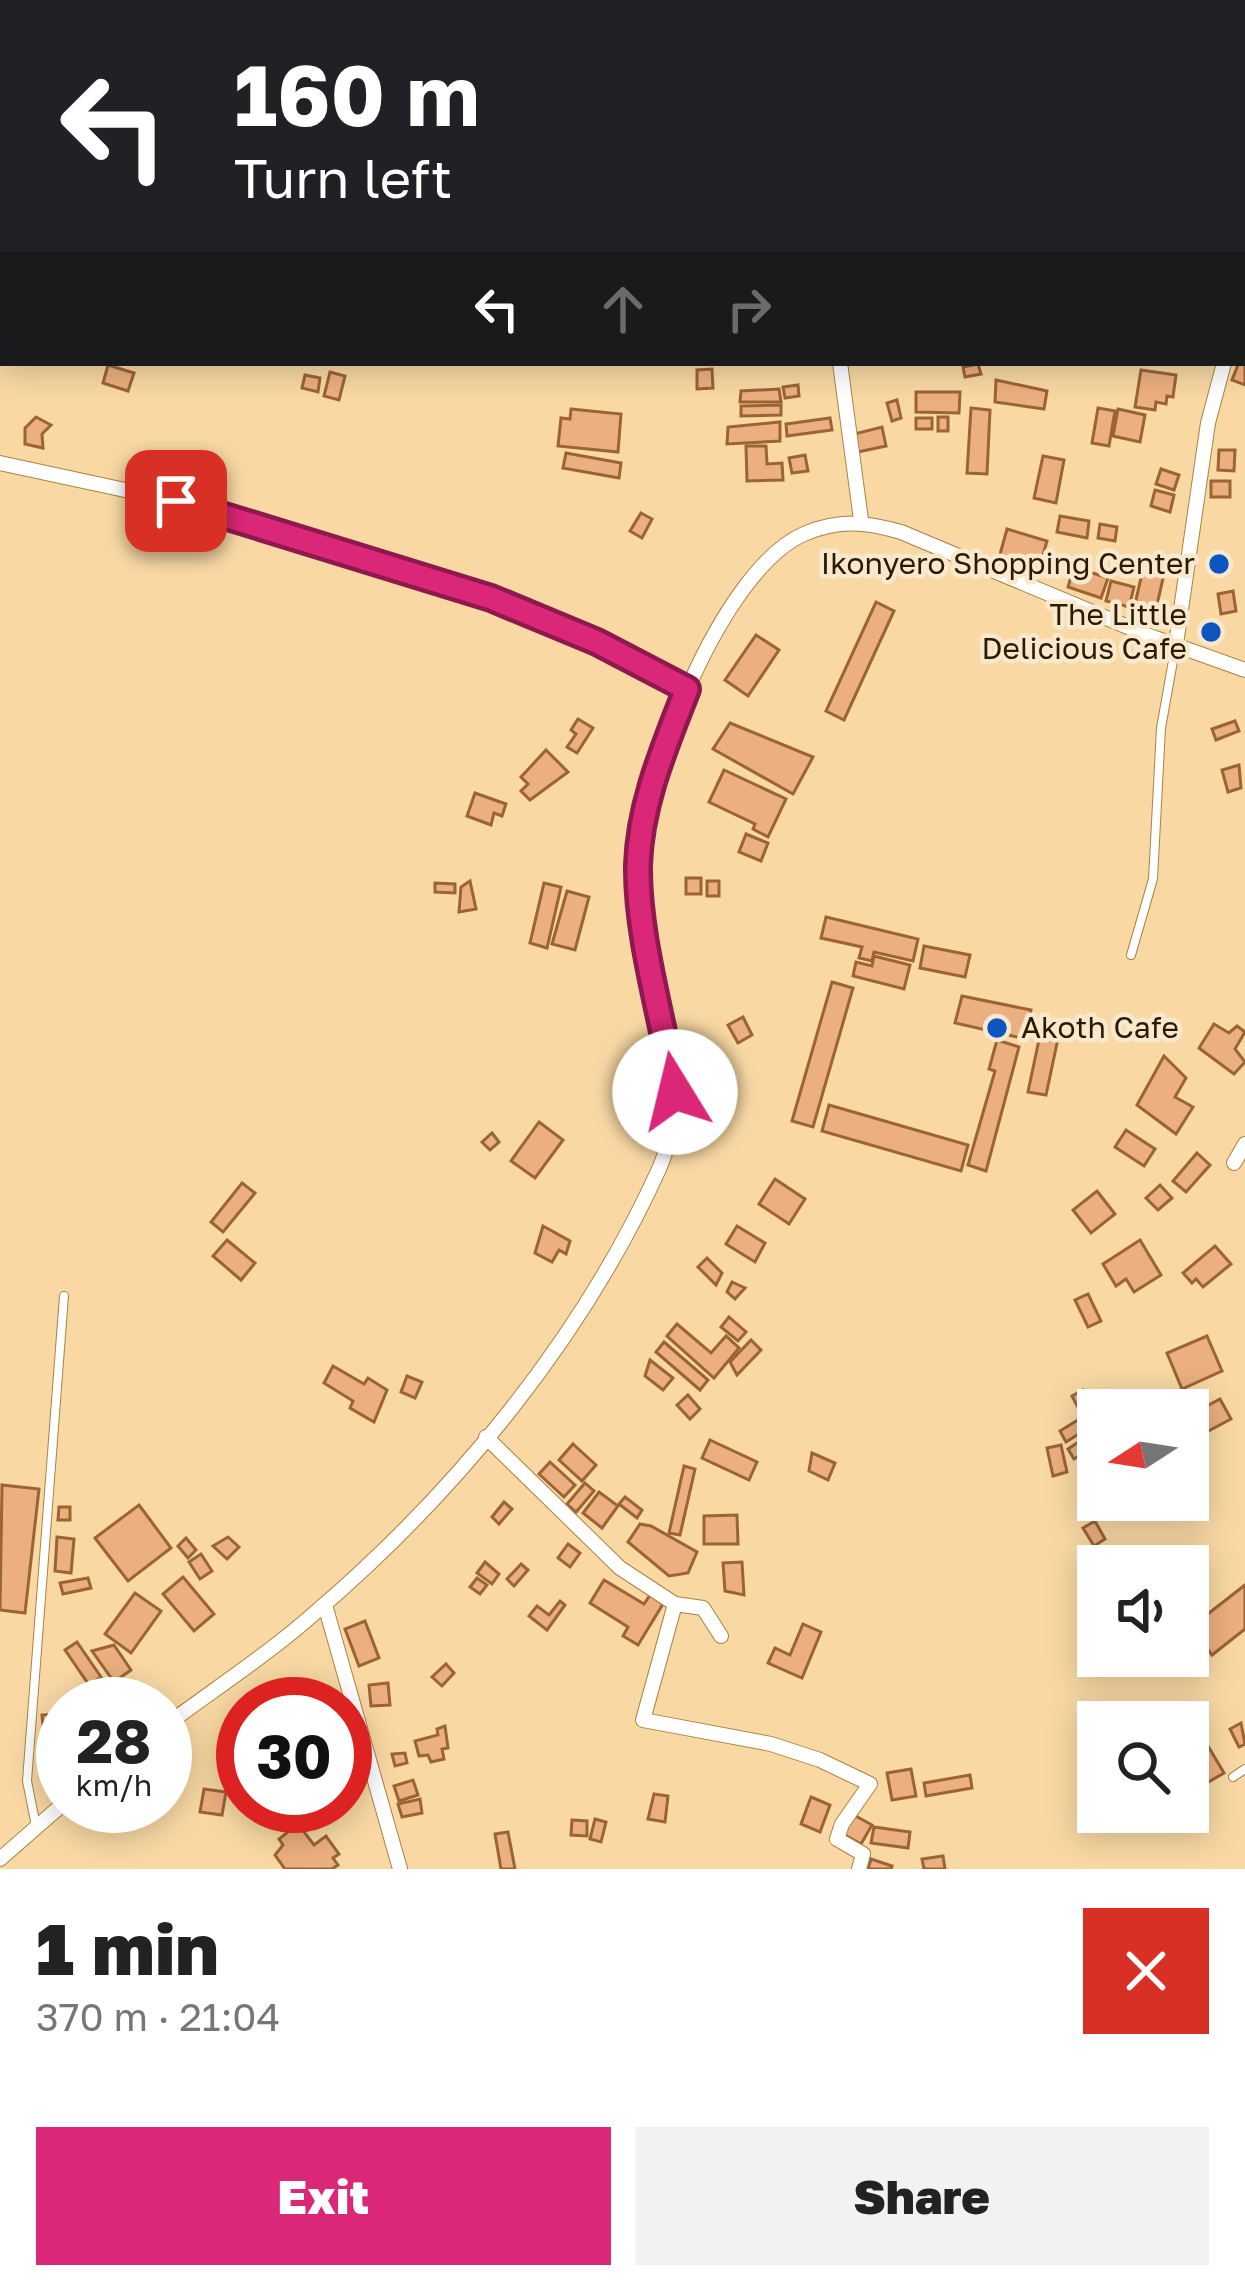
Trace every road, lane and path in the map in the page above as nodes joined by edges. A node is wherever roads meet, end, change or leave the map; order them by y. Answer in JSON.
{"nodes":[{"id":1,"x":118,"y":0,"type":"edge"},
{"id":2,"x":128,"y":0,"type":"edge"},
{"id":3,"x":840,"y":366,"type":"edge"},
{"id":4,"x":1224,"y":366,"type":"edge"},
{"id":5,"x":0,"y":464,"type":"edge"},
{"id":6,"x":861,"y":520,"type":"junction"},
{"id":7,"x":1176,"y":644,"type":"junction"},
{"id":8,"x":1245,"y":670,"type":"edge"},
{"id":9,"x":687,"y":689,"type":"junction"},
{"id":10,"x":1131,"y":955,"type":"dead end"},
{"id":11,"x":1245,"y":1144,"type":"edge"},
{"id":12,"x":1234,"y":1163,"type":"dead end"},
{"id":13,"x":64,"y":1296,"type":"dead end"},
{"id":14,"x":486,"y":1437,"type":"junction"},
{"id":15,"x":675,"y":1604,"type":"junction"},
{"id":16,"x":325,"y":1605,"type":"junction"},
{"id":17,"x":721,"y":1636,"type":"dead end"},
{"id":18,"x":192,"y":1706,"type":"edge"},
{"id":19,"x":1245,"y":1769,"type":"edge"},
{"id":20,"x":1233,"y":1777,"type":"dead end"},
{"id":21,"x":36,"y":1822,"type":"edge"},
{"id":22,"x":36,"y":1828,"type":"edge"},
{"id":23,"x":0,"y":1858,"type":"edge"},
{"id":24,"x":400,"y":1869,"type":"edge"},
{"id":25,"x":859,"y":1869,"type":"edge"}],
"edges":[{"from":1,"to":2,"type":"street"},
{"from":3,"to":6,"type":"street"},
{"from":4,"to":7,"type":"street"},
{"from":5,"to":9,"type":"street"},
{"from":6,"to":7,"type":"street"},
{"from":6,"to":9,"type":"street"},
{"from":7,"to":8,"type":"street"},
{"from":7,"to":10,"type":"lane"},
{"from":9,"to":14,"type":"street"},
{"from":11,"to":12,"type":"street"},
{"from":13,"to":21,"type":"lane"},
{"from":14,"to":15,"type":"street"},
{"from":14,"to":16,"type":"street"},
{"from":15,"to":17,"type":"street"},
{"from":15,"to":25,"type":"street"},
{"from":16,"to":18,"type":"street"},
{"from":16,"to":24,"type":"street"},
{"from":19,"to":20,"type":"lane"},
{"from":22,"to":23,"type":"street"}]}
